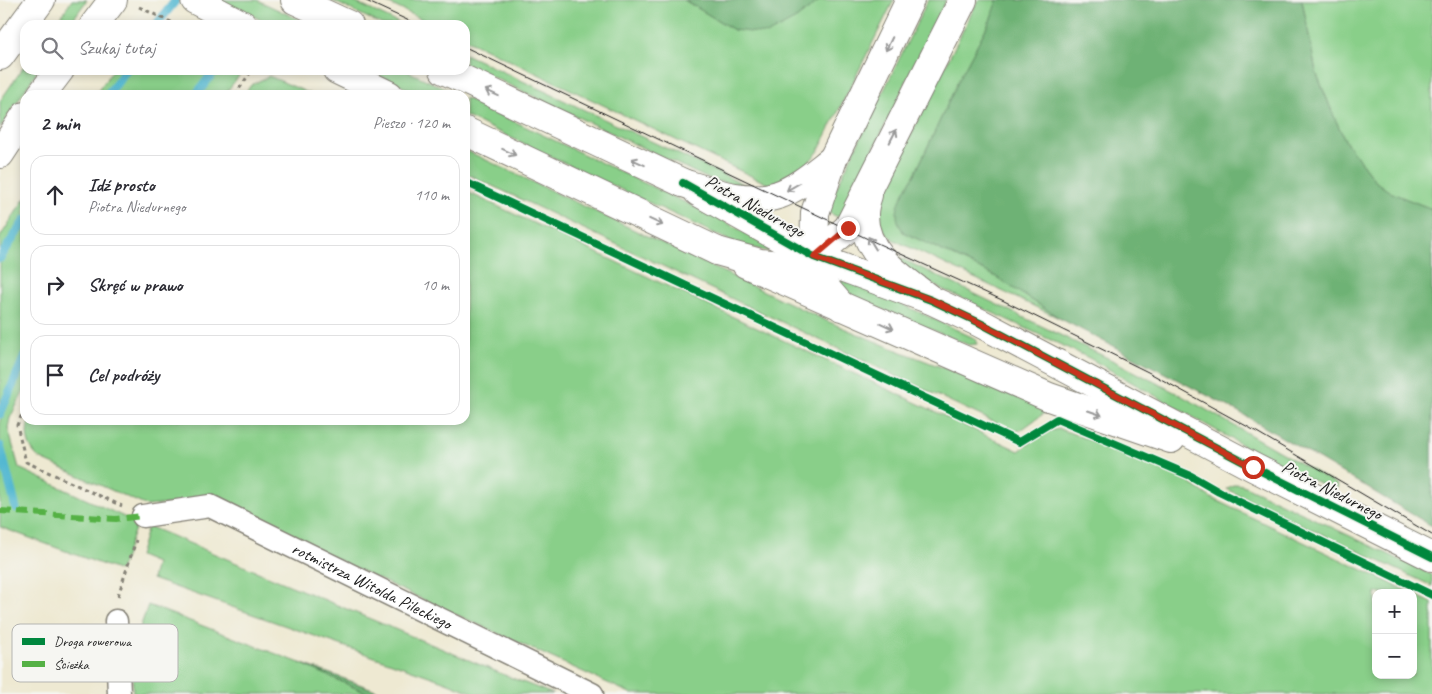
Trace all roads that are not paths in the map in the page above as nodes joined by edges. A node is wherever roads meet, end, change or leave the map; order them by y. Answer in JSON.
{"nodes":[{"id":1,"x":41,"y":0,"type":"edge"},
{"id":2,"x":195,"y":0,"type":"edge"},
{"id":3,"x":295,"y":0,"type":"edge"},
{"id":4,"x":910,"y":0,"type":"edge"},
{"id":5,"x":963,"y":0,"type":"edge"},
{"id":6,"x":123,"y":2,"type":"edge"},
{"id":7,"x":26,"y":20,"type":"edge"},
{"id":8,"x":100,"y":20,"type":"edge"},
{"id":9,"x":233,"y":20,"type":"edge"},
{"id":10,"x":338,"y":20,"type":"edge"},
{"id":11,"x":20,"y":29,"type":"edge"},
{"id":12,"x":0,"y":56,"type":"edge"},
{"id":13,"x":56,"y":75,"type":"edge"},
{"id":14,"x":348,"y":75,"type":"edge"},
{"id":15,"x":455,"y":75,"type":"edge"},
{"id":16,"x":45,"y":90,"type":"edge"},
{"id":17,"x":379,"y":90,"type":"edge"},
{"id":18,"x":20,"y":124,"type":"edge"},
{"id":19,"x":470,"y":133,"type":"edge"},
{"id":20,"x":0,"y":154,"type":"edge"},
{"id":21,"x":833,"y":159,"type":"junction"},
{"id":22,"x":871,"y":179,"type":"junction"},
{"id":23,"x":682,"y":183,"type":"junction"},
{"id":24,"x":717,"y":251,"type":"junction"},
{"id":25,"x":814,"y":257,"type":"junction"},
{"id":26,"x":932,"y":300,"type":"junction"},
{"id":27,"x":842,"y":307,"type":"junction"},
{"id":28,"x":1253,"y":467,"type":"junction"},
{"id":29,"x":143,"y":516,"type":"road end"},
{"id":30,"x":1432,"y":557,"type":"edge"},
{"id":31,"x":116,"y":621,"type":"road end"},
{"id":32,"x":116,"y":624,"type":"edge"},
{"id":33,"x":592,"y":694,"type":"edge"}],
"edges":[{"from":1,"to":7,"type":"main road"},
{"from":2,"to":9,"type":"main road"},
{"from":3,"to":10,"type":"main road"},
{"from":4,"to":21,"type":"main road","one_way":true},
{"from":22,"to":5,"type":"main road","one_way":true},
{"from":6,"to":8,"type":"main road"},
{"from":11,"to":12,"type":"main road"},
{"from":13,"to":16,"type":"main road"},
{"from":14,"to":17,"type":"main road"},
{"from":23,"to":15,"type":"main road","name":"Piotra Niedurnego","one_way":true},
{"from":18,"to":20,"type":"main road"},
{"from":19,"to":24,"type":"main road","name":"Piotra Niedurnego","one_way":true},
{"from":21,"to":23,"type":"main road","one_way":true},
{"from":21,"to":25,"type":"main road"},
{"from":22,"to":25,"type":"main road"},
{"from":26,"to":22,"type":"main road","one_way":true},
{"from":23,"to":25,"type":"main road","name":"Piotra Niedurnego"},
{"from":24,"to":25,"type":"main road"},
{"from":24,"to":27,"type":"main road","name":"Piotra Niedurnego"},
{"from":25,"to":26,"type":"main road","name":"Piotra Niedurnego"},
{"from":25,"to":27,"type":"main road"},
{"from":26,"to":28,"type":"main road","name":"Piotra Niedurnego"},
{"from":27,"to":28,"type":"main road","name":"Piotra Niedurnego","one_way":true},
{"from":28,"to":30,"type":"main road","name":"Piotra Niedurnego"},
{"from":29,"to":33,"type":"street","name":"rotmistrza Witolda Pileckiego"},
{"from":31,"to":32,"type":"street"}]}
